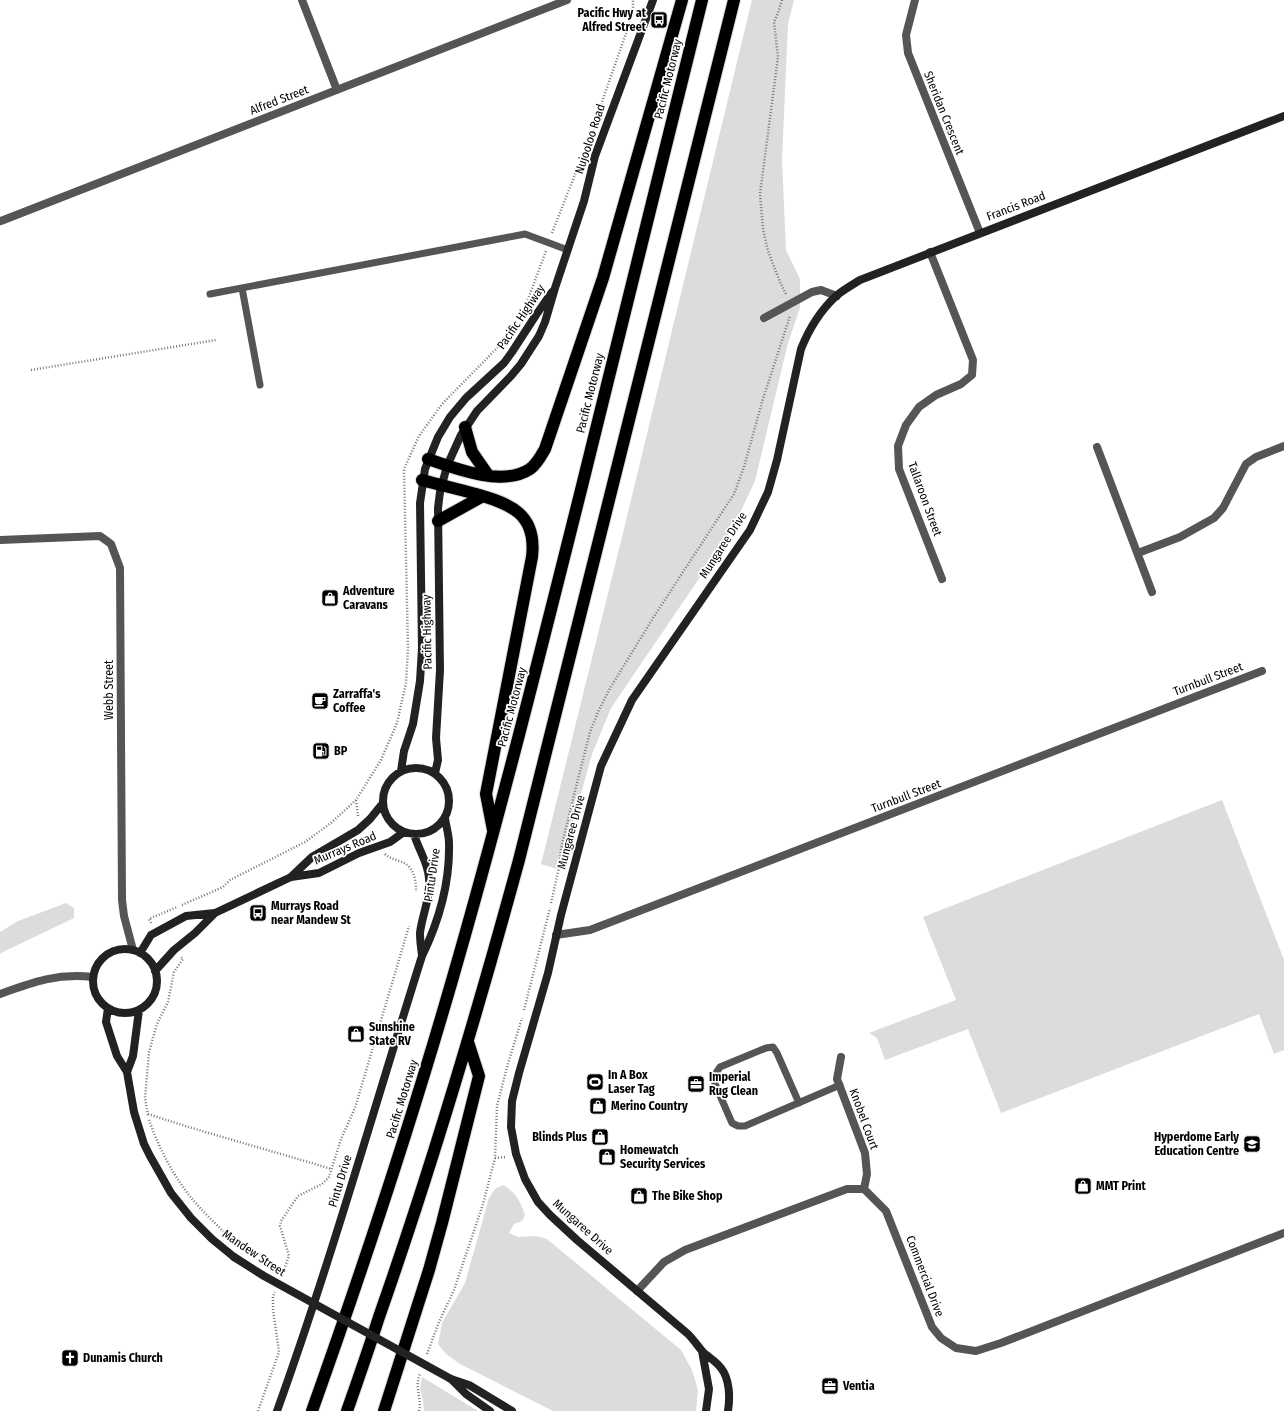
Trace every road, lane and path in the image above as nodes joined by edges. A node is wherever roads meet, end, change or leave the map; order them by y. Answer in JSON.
{"nodes":[{"id":1,"x":302,"y":0,"type":"edge"},
{"id":2,"x":567,"y":0,"type":"edge"},
{"id":3,"x":653,"y":0,"type":"edge"},
{"id":4,"x":682,"y":0,"type":"edge"},
{"id":5,"x":702,"y":0,"type":"edge"},
{"id":6,"x":734,"y":0,"type":"edge"},
{"id":7,"x":914,"y":0,"type":"edge"},
{"id":8,"x":337,"y":90,"type":"junction"},
{"id":9,"x":1284,"y":116,"type":"edge"},
{"id":10,"x":1,"y":222,"type":"edge"},
{"id":11,"x":980,"y":233,"type":"junction"},
{"id":12,"x":568,"y":250,"type":"junction"},
{"id":13,"x":930,"y":252,"type":"junction"},
{"id":14,"x":242,"y":288,"type":"junction"},
{"id":15,"x":555,"y":288,"type":"junction"},
{"id":16,"x":210,"y":294,"type":"dead end"},
{"id":17,"x":837,"y":296,"type":"junction"},
{"id":18,"x":764,"y":318,"type":"dead end"},
{"id":19,"x":216,"y":340,"type":"dead end"},
{"id":20,"x":31,"y":370,"type":"dead end"},
{"id":21,"x":260,"y":385,"type":"dead end"},
{"id":22,"x":465,"y":427,"type":"junction"},
{"id":23,"x":1284,"y":446,"type":"edge"},
{"id":24,"x":1097,"y":447,"type":"dead end"},
{"id":25,"x":428,"y":459,"type":"junction"},
{"id":26,"x":447,"y":466,"type":"junction"},
{"id":27,"x":488,"y":475,"type":"junction"},
{"id":28,"x":422,"y":480,"type":"junction"},
{"id":29,"x":442,"y":485,"type":"junction"},
{"id":30,"x":483,"y":496,"type":"junction"},
{"id":31,"x":438,"y":521,"type":"junction"},
{"id":32,"x":0,"y":540,"type":"edge"},
{"id":33,"x":1138,"y":553,"type":"junction"},
{"id":34,"x":942,"y":579,"type":"dead end"},
{"id":35,"x":1152,"y":592,"type":"dead end"},
{"id":36,"x":1262,"y":671,"type":"dead end"},
{"id":37,"x":401,"y":771,"type":"junction"},
{"id":38,"x":435,"y":773,"type":"junction"},
{"id":39,"x":356,"y":800,"type":"dead end"},
{"id":40,"x":383,"y":803,"type":"junction"},
{"id":41,"x":445,"y":818,"type":"junction"},
{"id":42,"x":404,"y":832,"type":"junction"},
{"id":43,"x":493,"y":833,"type":"junction"},
{"id":44,"x":414,"y":834,"type":"junction"},
{"id":45,"x":386,"y":856,"type":"dead end"},
{"id":46,"x":291,"y":877,"type":"junction"},
{"id":47,"x":415,"y":899,"type":"dead end"},
{"id":48,"x":215,"y":913,"type":"junction"},
{"id":49,"x":410,"y":922,"type":"dead end"},
{"id":50,"x":151,"y":923,"type":"dead end"},
{"id":51,"x":556,"y":935,"type":"junction"},
{"id":52,"x":137,"y":952,"type":"junction"},
{"id":53,"x":422,"y":956,"type":"junction"},
{"id":54,"x":181,"y":957,"type":"dead end"},
{"id":55,"x":155,"y":971,"type":"junction"},
{"id":56,"x":93,"y":977,"type":"junction"},
{"id":57,"x":0,"y":994,"type":"edge"},
{"id":58,"x":108,"y":1008,"type":"junction"},
{"id":59,"x":139,"y":1010,"type":"junction"},
{"id":60,"x":468,"y":1042,"type":"junction"},
{"id":61,"x":840,"y":1057,"type":"dead end"},
{"id":62,"x":127,"y":1072,"type":"junction"},
{"id":63,"x":840,"y":1085,"type":"junction"},
{"id":64,"x":799,"y":1103,"type":"junction"},
{"id":65,"x":147,"y":1114,"type":"junction"},
{"id":66,"x":331,"y":1169,"type":"junction"},
{"id":67,"x":864,"y":1189,"type":"junction"},
{"id":68,"x":1284,"y":1233,"type":"edge"},
{"id":69,"x":238,"y":1244,"type":"dead end"},
{"id":70,"x":281,"y":1277,"type":"dead end"},
{"id":71,"x":276,"y":1290,"type":"dead end"},
{"id":72,"x":637,"y":1291,"type":"junction"},
{"id":73,"x":702,"y":1351,"type":"junction"},
{"id":74,"x":451,"y":1379,"type":"junction"},
{"id":75,"x":258,"y":1411,"type":"edge"},
{"id":76,"x":277,"y":1411,"type":"edge"},
{"id":77,"x":312,"y":1411,"type":"edge"},
{"id":78,"x":347,"y":1411,"type":"edge"},
{"id":79,"x":384,"y":1411,"type":"edge"},
{"id":80,"x":490,"y":1411,"type":"edge"},
{"id":81,"x":512,"y":1411,"type":"edge"},
{"id":82,"x":706,"y":1411,"type":"edge"},
{"id":83,"x":728,"y":1411,"type":"edge"}],
"edges":[{"from":1,"to":8,"type":"street"},
{"from":2,"to":8,"type":"street","name":"Alfred Street"},
{"from":3,"to":12,"type":"street","name":"Nujooloo Road"},
{"from":4,"to":27,"type":"highway"},
{"from":5,"to":43,"type":"highway","name":"Pacific Motorway"},
{"from":6,"to":60,"type":"highway"},
{"from":7,"to":11,"type":"street","name":"Sheridan Crescent"},
{"from":8,"to":10,"type":"street","name":"Alfred Street"},
{"from":9,"to":11,"type":"street","name":"Francis Road"},
{"from":11,"to":13,"type":"street","name":"Francis Road"},
{"from":12,"to":14,"type":"lane"},
{"from":12,"to":15,"type":"street","name":"Nujooloo Road"},
{"from":13,"to":17,"type":"street","name":"Francis Road"},
{"from":13,"to":34,"type":"street","name":"Tallaroon Street"},
{"from":14,"to":16,"type":"lane"},
{"from":14,"to":21,"type":"lane"},
{"from":15,"to":22,"type":"street","name":"Pacific Highway"},
{"from":15,"to":25,"type":"street","name":"Pacific Highway"},
{"from":17,"to":18,"type":"street"},
{"from":17,"to":51,"type":"street","name":"Mungaree Drive"},
{"from":19,"to":20,"type":"path"},
{"from":22,"to":26,"type":"street","name":"Pacific Highway"},
{"from":22,"to":27,"type":"highway"},
{"from":23,"to":33,"type":"street"},
{"from":24,"to":33,"type":"street"},
{"from":25,"to":26,"type":"highway"},
{"from":25,"to":28,"type":"street","name":"Pacific Highway"},
{"from":26,"to":27,"type":"highway"},
{"from":26,"to":29,"type":"street","name":"Pacific Highway"},
{"from":28,"to":29,"type":"highway"},
{"from":28,"to":37,"type":"street","name":"Pacific Highway"},
{"from":29,"to":30,"type":"highway"},
{"from":29,"to":31,"type":"street","name":"Pacific Highway"},
{"from":30,"to":31,"type":"highway"},
{"from":30,"to":43,"type":"highway"},
{"from":31,"to":38,"type":"street","name":"Pacific Highway"},
{"from":32,"to":52,"type":"street","name":"Webb Street"},
{"from":33,"to":35,"type":"street"},
{"from":36,"to":51,"type":"street","name":"Turnbull Street"},
{"from":37,"to":38,"type":"street"},
{"from":37,"to":40,"type":"street"},
{"from":38,"to":41,"type":"street"},
{"from":39,"to":50,"type":"path"},
{"from":40,"to":42,"type":"street"},
{"from":40,"to":46,"type":"street","name":"Murrays Road"},
{"from":41,"to":44,"type":"street"},
{"from":41,"to":53,"type":"street","name":"Pintu Drive"},
{"from":42,"to":44,"type":"street"},
{"from":42,"to":46,"type":"street","name":"Murrays Road"},
{"from":43,"to":77,"type":"highway","name":"Pacific Motorway"},
{"from":44,"to":53,"type":"street","name":"Pintu Drive"},
{"from":45,"to":47,"type":"path"},
{"from":46,"to":48,"type":"street","name":"Murrays Road"},
{"from":48,"to":52,"type":"street","name":"Murrays Road"},
{"from":48,"to":55,"type":"street","name":"Murrays Road"},
{"from":49,"to":66,"type":"path"},
{"from":51,"to":72,"type":"street","name":"Mungaree Drive"},
{"from":52,"to":55,"type":"street"},
{"from":52,"to":56,"type":"street"},
{"from":53,"to":76,"type":"street","name":"Pintu Drive"},
{"from":54,"to":65,"type":"path"},
{"from":55,"to":59,"type":"street"},
{"from":56,"to":57,"type":"street"},
{"from":56,"to":58,"type":"street"},
{"from":58,"to":59,"type":"street"},
{"from":58,"to":62,"type":"street","name":"Mandew Street"},
{"from":59,"to":62,"type":"street","name":"Mandew Street"},
{"from":60,"to":78,"type":"highway"},
{"from":60,"to":79,"type":"highway"},
{"from":61,"to":63,"type":"street","name":"Knobel Court"},
{"from":62,"to":74,"type":"street","name":"Mandew Street","bridge":true},
{"from":63,"to":64,"type":"lane"},
{"from":63,"to":67,"type":"street","name":"Knobel Court"},
{"from":64,"to":64,"type":"lane"},
{"from":65,"to":66,"type":"path"},
{"from":65,"to":69,"type":"path"},
{"from":66,"to":70,"type":"path"},
{"from":67,"to":68,"type":"street","name":"Commercial Drive"},
{"from":67,"to":72,"type":"street"},
{"from":71,"to":75,"type":"path"},
{"from":72,"to":73,"type":"street","name":"Mungaree Drive"},
{"from":73,"to":82,"type":"street","name":"Mungaree Drive"},
{"from":73,"to":83,"type":"street","name":"Mungaree Drive"},
{"from":74,"to":80,"type":"street","name":"Mandew Street"},
{"from":74,"to":81,"type":"street","name":"Mandew Street"}]}
